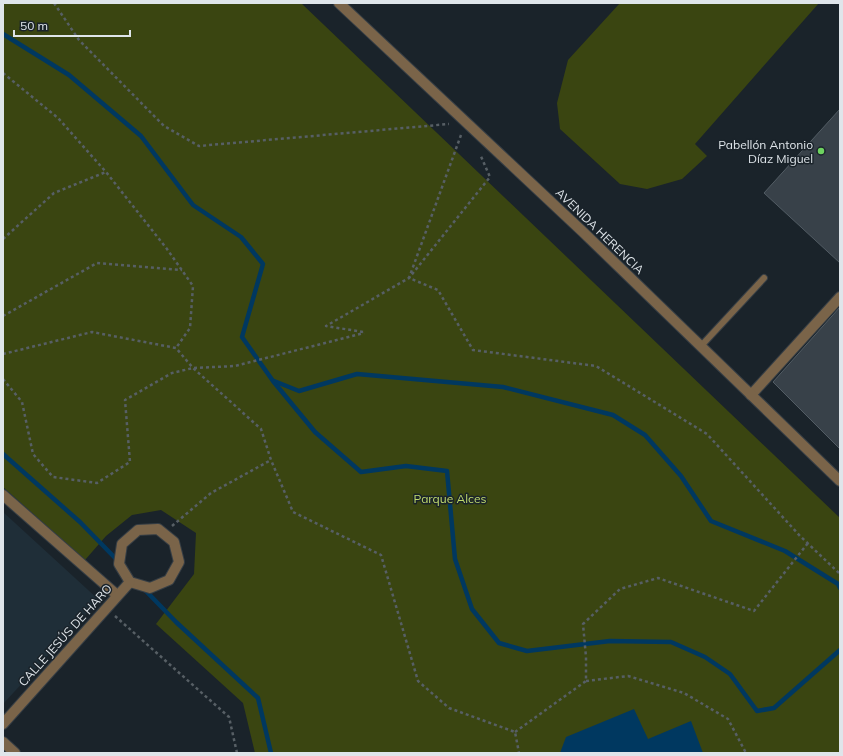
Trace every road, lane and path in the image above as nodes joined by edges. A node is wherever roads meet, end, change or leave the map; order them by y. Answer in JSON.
{"nodes":[{"id":1,"x":54,"y":3,"type":"edge"},
{"id":2,"x":339,"y":3,"type":"edge"},
{"id":3,"x":3,"y":73,"type":"edge"},
{"id":4,"x":466,"y":122,"type":"junction"},
{"id":5,"x":478,"y":150,"type":"dead end"},
{"id":6,"x":106,"y":172,"type":"junction"},
{"id":7,"x":3,"y":239,"type":"edge"},
{"id":8,"x":182,"y":270,"type":"junction"},
{"id":9,"x":409,"y":278,"type":"junction"},
{"id":10,"x":764,"y":278,"type":"dead end"},
{"id":11,"x":840,"y":297,"type":"edge"},
{"id":12,"x":3,"y":316,"type":"edge"},
{"id":13,"x":701,"y":346,"type":"junction"},
{"id":14,"x":176,"y":348,"type":"junction"},
{"id":15,"x":3,"y":354,"type":"edge"},
{"id":16,"x":193,"y":368,"type":"junction"},
{"id":17,"x":3,"y":379,"type":"edge"},
{"id":18,"x":751,"y":394,"type":"junction"},
{"id":19,"x":271,"y":460,"type":"junction"},
{"id":20,"x":840,"y":481,"type":"edge"},
{"id":21,"x":3,"y":495,"type":"edge"},
{"id":22,"x":163,"y":534,"type":"junction"},
{"id":23,"x":808,"y":544,"type":"junction"},
{"id":24,"x":840,"y":574,"type":"edge"},
{"id":25,"x":130,"y":582,"type":"junction"},
{"id":26,"x":117,"y":595,"type":"junction"},
{"id":27,"x":106,"y":608,"type":"junction"},
{"id":28,"x":586,"y":681,"type":"junction"},
{"id":29,"x":3,"y":724,"type":"edge"},
{"id":30,"x":515,"y":732,"type":"junction"},
{"id":31,"x":3,"y":742,"type":"edge"},
{"id":32,"x":15,"y":753,"type":"edge"},
{"id":33,"x":238,"y":753,"type":"edge"},
{"id":34,"x":519,"y":753,"type":"edge"},
{"id":35,"x":746,"y":753,"type":"edge"}],
"edges":[{"from":1,"to":4,"type":"path"},
{"from":2,"to":4,"type":"street","name":"AVENIDA HERENCIA"},
{"from":3,"to":6,"type":"path"},
{"from":4,"to":9,"type":"path"},
{"from":4,"to":13,"type":"street","name":"AVENIDA HERENCIA"},
{"from":5,"to":9,"type":"path"},
{"from":6,"to":7,"type":"path"},
{"from":6,"to":8,"type":"path"},
{"from":8,"to":12,"type":"path"},
{"from":8,"to":14,"type":"path"},
{"from":9,"to":16,"type":"path"},
{"from":9,"to":23,"type":"path"},
{"from":10,"to":13,"type":"lane"},
{"from":11,"to":18,"type":"street"},
{"from":13,"to":18,"type":"street","name":"AVENIDA HERENCIA"},
{"from":14,"to":15,"type":"path"},
{"from":14,"to":16,"type":"path"},
{"from":16,"to":17,"type":"path"},
{"from":16,"to":19,"type":"path"},
{"from":18,"to":20,"type":"street","name":"AVENIDA HERENCIA"},
{"from":19,"to":22,"type":"path"},
{"from":19,"to":30,"type":"path"},
{"from":21,"to":26,"type":"street"},
{"from":22,"to":25,"type":"street","name":"CALLE JESÚS DE HARO"},
{"from":22,"to":25,"type":"street","name":"CALLE JESÚS DE HARO"},
{"from":23,"to":24,"type":"path"},
{"from":23,"to":28,"type":"path"},
{"from":25,"to":26,"type":"street","name":"CALLE JESÚS DE HARO"},
{"from":26,"to":27,"type":"street","name":"CALLE JESÚS DE HARO"},
{"from":27,"to":29,"type":"street","name":"CALLE JESÚS DE HARO"},
{"from":27,"to":33,"type":"path"},
{"from":28,"to":30,"type":"path"},
{"from":28,"to":35,"type":"path"},
{"from":30,"to":34,"type":"path"},
{"from":31,"to":32,"type":"street"}]}
